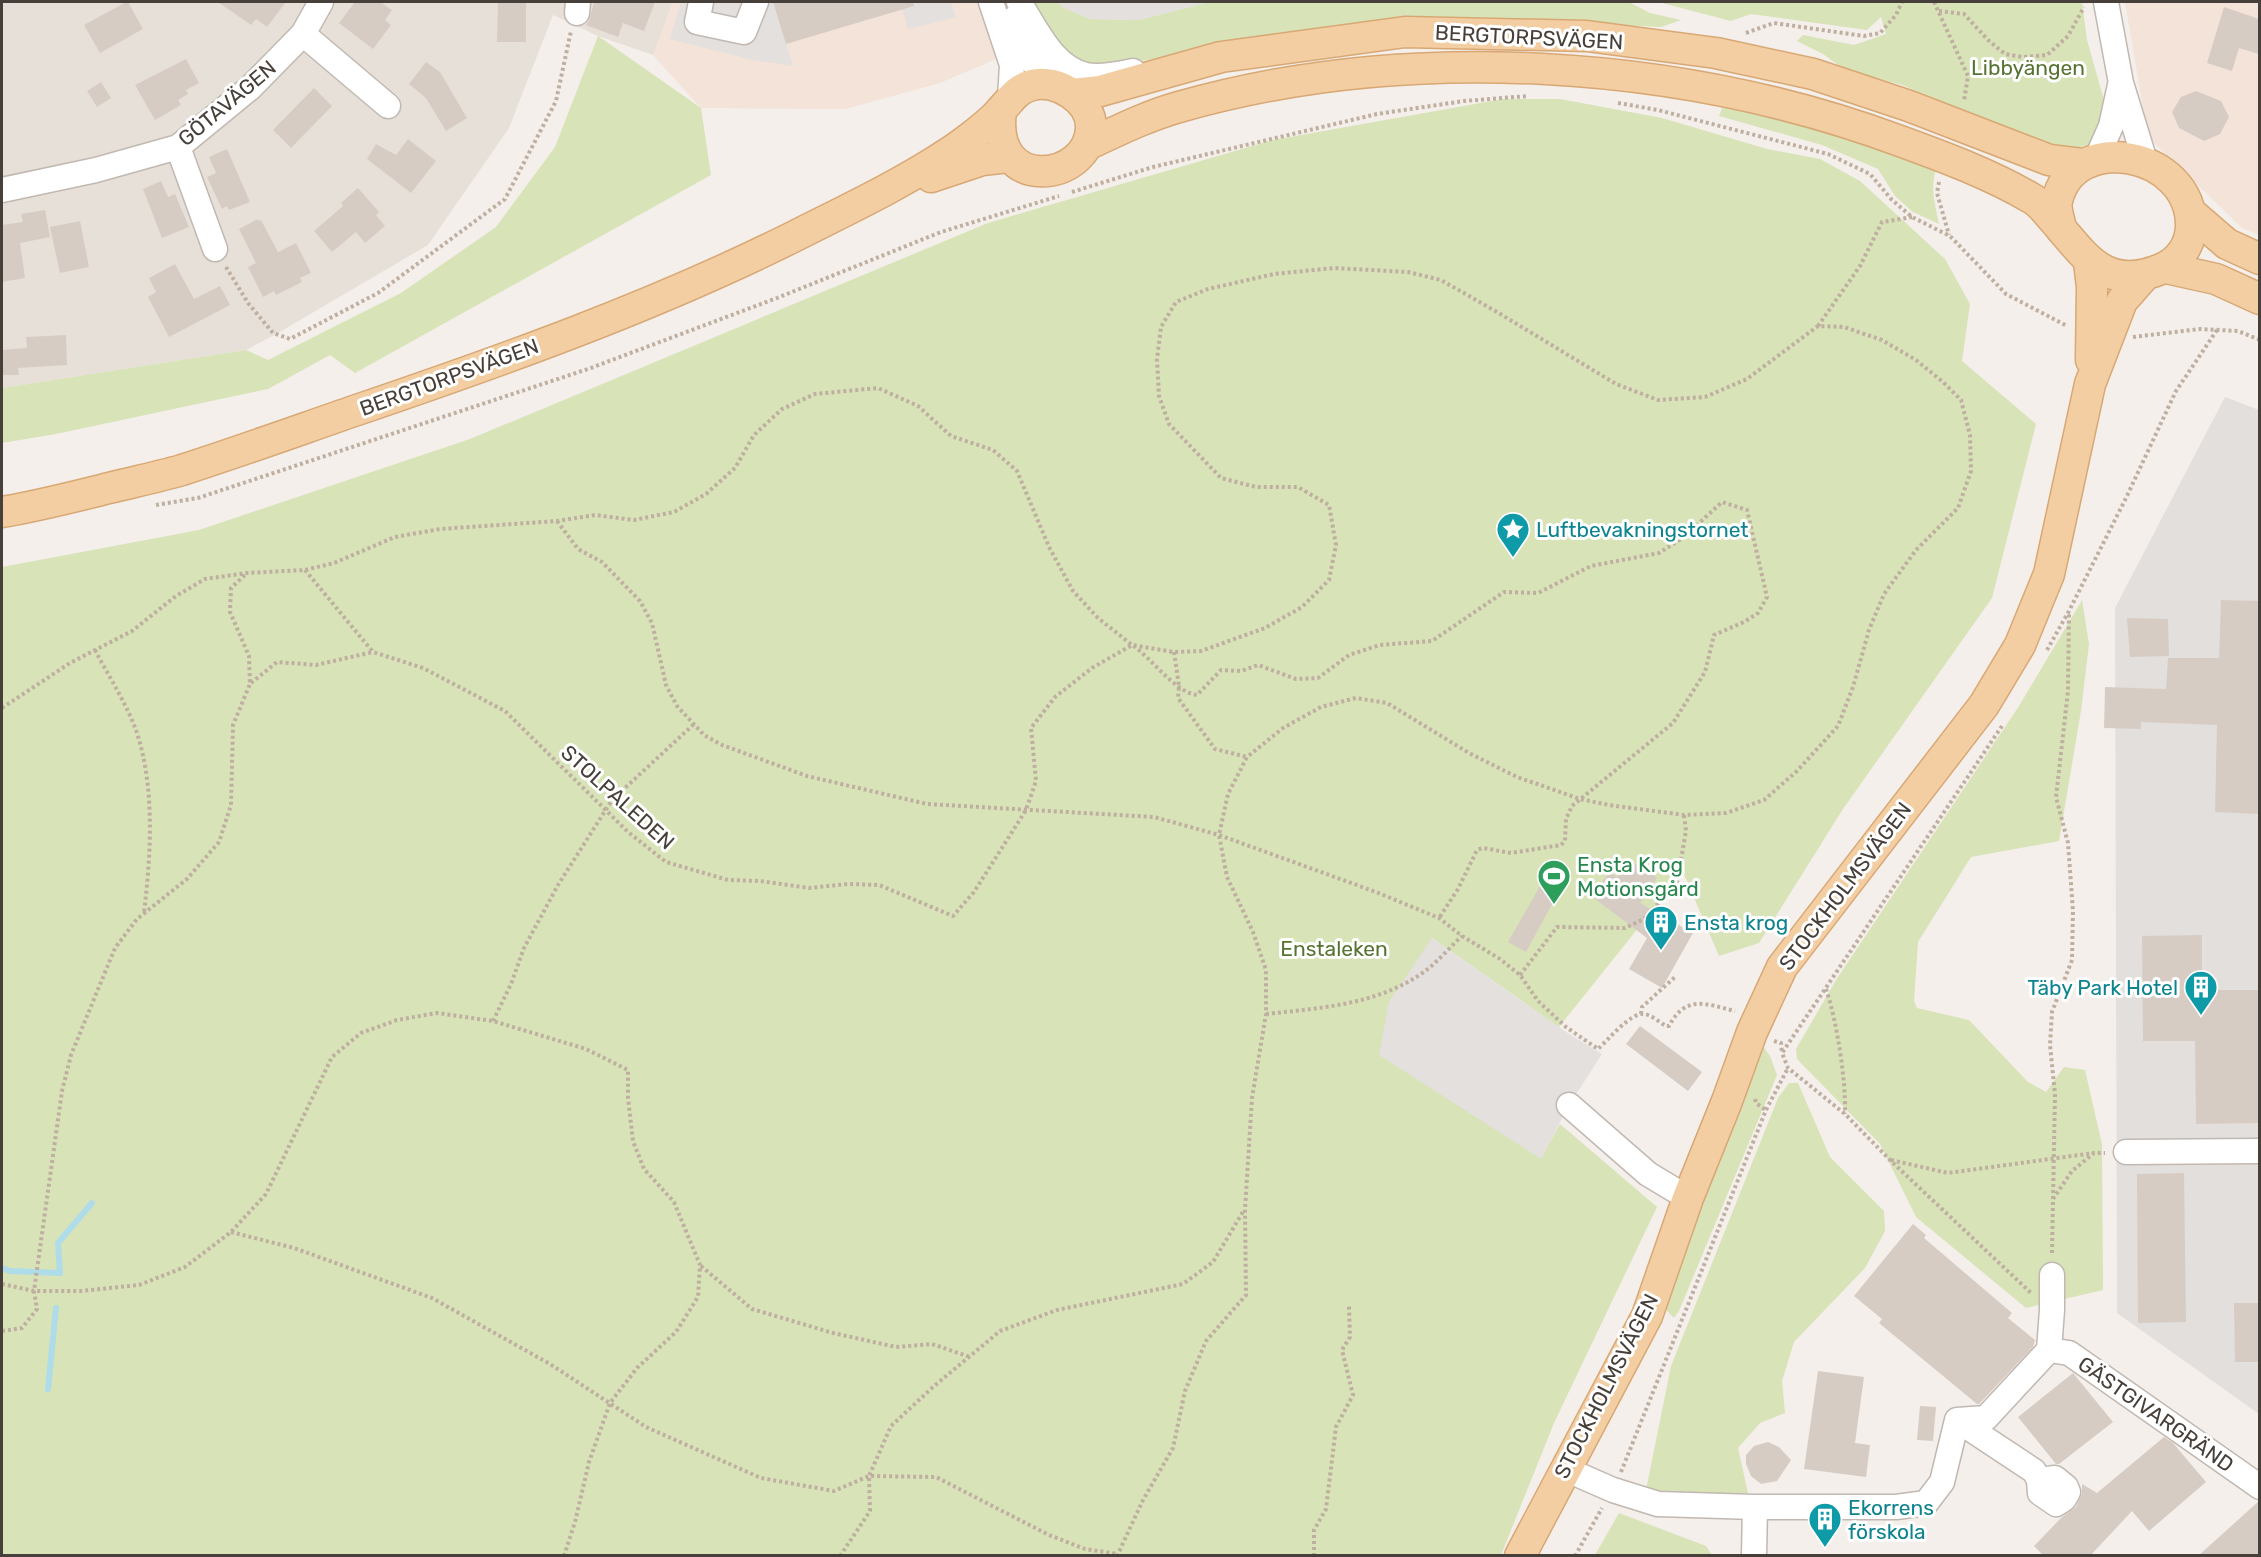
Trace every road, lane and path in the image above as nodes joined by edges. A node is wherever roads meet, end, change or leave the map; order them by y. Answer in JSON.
{"nodes":[{"id":1,"x":321,"y":2,"type":"edge"},
{"id":2,"x":701,"y":2,"type":"edge"},
{"id":3,"x":756,"y":2,"type":"edge"},
{"id":4,"x":991,"y":2,"type":"edge"},
{"id":5,"x":1008,"y":2,"type":"edge"},
{"id":6,"x":1019,"y":2,"type":"edge"},
{"id":7,"x":1902,"y":2,"type":"edge"},
{"id":8,"x":1934,"y":2,"type":"edge"},
{"id":9,"x":2096,"y":2,"type":"edge"},
{"id":10,"x":577,"y":7,"type":"edge"},
{"id":11,"x":1939,"y":11,"type":"junction"},
{"id":12,"x":303,"y":34,"type":"junction"},
{"id":13,"x":1745,"y":34,"type":"dead end"},
{"id":14,"x":1221,"y":57,"type":"junction"},
{"id":15,"x":2121,"y":83,"type":"junction"},
{"id":16,"x":1066,"y":91,"type":"junction"},
{"id":17,"x":1539,"y":95,"type":"dead end"},
{"id":18,"x":1615,"y":102,"type":"dead end"},
{"id":19,"x":1005,"y":104,"type":"junction"},
{"id":20,"x":388,"y":106,"type":"dead end"},
{"id":21,"x":1963,"y":107,"type":"dead end"},
{"id":22,"x":1087,"y":145,"type":"junction"},
{"id":23,"x":178,"y":147,"type":"junction"},
{"id":24,"x":1009,"y":157,"type":"junction"},
{"id":25,"x":2089,"y":162,"type":"junction"},
{"id":26,"x":2145,"y":162,"type":"junction"},
{"id":27,"x":1939,"y":181,"type":"dead end"},
{"id":28,"x":2,"y":190,"type":"edge"},
{"id":29,"x":879,"y":194,"type":"junction"},
{"id":30,"x":2190,"y":212,"type":"junction"},
{"id":31,"x":1912,"y":217,"type":"junction"},
{"id":32,"x":2061,"y":229,"type":"junction"},
{"id":33,"x":1950,"y":236,"type":"junction"},
{"id":34,"x":215,"y":249,"type":"joint"},
{"id":35,"x":2259,"y":259,"type":"edge"},
{"id":36,"x":2089,"y":262,"type":"junction"},
{"id":37,"x":2155,"y":272,"type":"junction"},
{"id":38,"x":2259,"y":299,"type":"edge"},
{"id":39,"x":1818,"y":326,"type":"junction"},
{"id":40,"x":2075,"y":330,"type":"dead end"},
{"id":41,"x":2125,"y":338,"type":"dead end"},
{"id":42,"x":2259,"y":340,"type":"edge"},
{"id":43,"x":2090,"y":384,"type":"junction"},
{"id":44,"x":152,"y":506,"type":"dead end"},
{"id":45,"x":2,"y":512,"type":"edge"},
{"id":46,"x":556,"y":521,"type":"junction"},
{"id":47,"x":305,"y":570,"type":"junction"},
{"id":48,"x":247,"y":573,"type":"junction"},
{"id":49,"x":2069,"y":611,"type":"dead end"},
{"id":50,"x":1132,"y":645,"type":"junction"},
{"id":51,"x":95,"y":650,"type":"junction"},
{"id":52,"x":373,"y":652,"type":"junction"},
{"id":53,"x":1174,"y":652,"type":"junction"},
{"id":54,"x":250,"y":684,"type":"junction"},
{"id":55,"x":1179,"y":686,"type":"junction"},
{"id":56,"x":2,"y":708,"type":"edge"},
{"id":57,"x":693,"y":724,"type":"junction"},
{"id":58,"x":1247,"y":757,"type":"junction"},
{"id":59,"x":1580,"y":799,"type":"junction"},
{"id":60,"x":1026,"y":810,"type":"junction"},
{"id":61,"x":606,"y":811,"type":"junction"},
{"id":62,"x":1684,"y":815,"type":"junction"},
{"id":63,"x":1219,"y":835,"type":"junction"},
{"id":64,"x":144,"y":913,"type":"junction"},
{"id":65,"x":1438,"y":918,"type":"junction"},
{"id":66,"x":1462,"y":936,"type":"junction"},
{"id":67,"x":1520,"y":975,"type":"junction"},
{"id":68,"x":1675,"y":977,"type":"dead end"},
{"id":69,"x":1826,"y":988,"type":"dead end"},
{"id":70,"x":1266,"y":1014,"type":"junction"},
{"id":71,"x":1641,"y":1014,"type":"junction"},
{"id":72,"x":493,"y":1021,"type":"junction"},
{"id":73,"x":1760,"y":1035,"type":"junction"},
{"id":74,"x":1786,"y":1048,"type":"dead end"},
{"id":75,"x":1782,"y":1053,"type":"junction"},
{"id":76,"x":1788,"y":1068,"type":"junction"},
{"id":77,"x":1569,"y":1105,"type":"dead end"},
{"id":78,"x":1845,"y":1114,"type":"junction"},
{"id":79,"x":2259,"y":1150,"type":"edge"},
{"id":80,"x":2126,"y":1152,"type":"joint"},
{"id":81,"x":2094,"y":1153,"type":"junction"},
{"id":82,"x":2054,"y":1159,"type":"junction"},
{"id":83,"x":1890,"y":1160,"type":"junction"},
{"id":84,"x":1688,"y":1198,"type":"junction"},
{"id":85,"x":2053,"y":1199,"type":"junction"},
{"id":86,"x":1245,"y":1209,"type":"junction"},
{"id":87,"x":231,"y":1232,"type":"junction"},
{"id":88,"x":700,"y":1265,"type":"junction"},
{"id":89,"x":2052,"y":1275,"type":"joint"},
{"id":90,"x":2,"y":1284,"type":"edge"},
{"id":91,"x":34,"y":1291,"type":"junction"},
{"id":92,"x":1349,"y":1306,"type":"dead end"},
{"id":93,"x":2052,"y":1310,"type":"junction"},
{"id":94,"x":2,"y":1331,"type":"edge"},
{"id":95,"x":2049,"y":1350,"type":"junction"},
{"id":96,"x":970,"y":1358,"type":"junction"},
{"id":97,"x":610,"y":1403,"type":"junction"},
{"id":98,"x":1957,"y":1420,"type":"junction"},
{"id":99,"x":1565,"y":1469,"type":"junction"},
{"id":100,"x":870,"y":1476,"type":"junction"},
{"id":101,"x":2039,"y":1480,"type":"dead end"},
{"id":102,"x":2259,"y":1487,"type":"edge"},
{"id":103,"x":1613,"y":1490,"type":"junction"},
{"id":104,"x":1755,"y":1507,"type":"junction"},
{"id":105,"x":1118,"y":1555,"type":"edge"},
{"id":106,"x":564,"y":1556,"type":"edge"},
{"id":107,"x":840,"y":1556,"type":"edge"},
{"id":108,"x":1314,"y":1556,"type":"edge"},
{"id":109,"x":1520,"y":1556,"type":"edge"},
{"id":110,"x":1575,"y":1556,"type":"edge"},
{"id":111,"x":1754,"y":1556,"type":"edge"}],
"edges":[{"from":1,"to":12,"type":"street","name":"GÖTAVÄGEN"},
{"from":2,"to":3,"type":"street"},
{"from":4,"to":19,"type":"street"},
{"from":5,"to":16,"type":"street"},
{"from":6,"to":14,"type":"street"},
{"from":7,"to":13,"type":"path"},
{"from":8,"to":11,"type":"path"},
{"from":9,"to":11,"type":"path"},
{"from":9,"to":15,"type":"street"},
{"from":10,"to":34,"type":"path"},
{"from":11,"to":21,"type":"path"},
{"from":12,"to":20,"type":"street"},
{"from":12,"to":23,"type":"street","name":"GÖTAVÄGEN"},
{"from":14,"to":16,"type":"main road","name":"BERGTORPSVÄGEN"},
{"from":14,"to":25,"type":"main road","name":"BERGTORPSVÄGEN"},
{"from":15,"to":25,"type":"street"},
{"from":15,"to":26,"type":"street"},
{"from":16,"to":19,"type":"main road","name":"BERGTORPSVÄGEN"},
{"from":16,"to":22,"type":"main road"},
{"from":17,"to":44,"type":"path"},
{"from":18,"to":31,"type":"path"},
{"from":19,"to":24,"type":"main road"},
{"from":19,"to":29,"type":"main road","name":"BERGTORPSVÄGEN"},
{"from":22,"to":24,"type":"main road","name":"BERGTORPSVÄGEN"},
{"from":22,"to":32,"type":"main road","name":"BERGTORPSVÄGEN"},
{"from":23,"to":28,"type":"street","name":"GÖTAVÄGEN"},
{"from":23,"to":34,"type":"street"},
{"from":24,"to":29,"type":"main road","name":"BERGTORPSVÄGEN"},
{"from":25,"to":26,"type":"main road"},
{"from":25,"to":32,"type":"main road"},
{"from":26,"to":30,"type":"main road"},
{"from":27,"to":33,"type":"path"},
{"from":29,"to":45,"type":"main road","name":"BERGTORPSVÄGEN"},
{"from":30,"to":35,"type":"main road"},
{"from":30,"to":37,"type":"main road"},
{"from":31,"to":33,"type":"path"},
{"from":31,"to":39,"type":"path"},
{"from":32,"to":36,"type":"main road"},
{"from":33,"to":40,"type":"path"},
{"from":36,"to":37,"type":"main road"},
{"from":36,"to":43,"type":"main road","name":"STOCKHOLMSVÄGEN"},
{"from":37,"to":38,"type":"main road"},
{"from":37,"to":43,"type":"main road","name":"STOCKHOLMSVÄGEN"},
{"from":39,"to":53,"type":"path"},
{"from":39,"to":62,"type":"path"},
{"from":41,"to":42,"type":"path"},
{"from":43,"to":73,"type":"main road","name":"STOCKHOLMSVÄGEN"},
{"from":46,"to":47,"type":"path"},
{"from":46,"to":50,"type":"path"},
{"from":46,"to":57,"type":"path"},
{"from":47,"to":48,"type":"path"},
{"from":47,"to":52,"type":"path"},
{"from":48,"to":51,"type":"path"},
{"from":48,"to":54,"type":"path"},
{"from":49,"to":82,"type":"path"},
{"from":50,"to":53,"type":"path"},
{"from":50,"to":55,"type":"path"},
{"from":50,"to":60,"type":"path","name":"STOLPALEDEN"},
{"from":51,"to":56,"type":"path"},
{"from":51,"to":64,"type":"path"},
{"from":52,"to":54,"type":"path"},
{"from":52,"to":61,"type":"path","name":"STOLPALEDEN"},
{"from":53,"to":55,"type":"path"},
{"from":54,"to":64,"type":"path"},
{"from":55,"to":58,"type":"path"},
{"from":55,"to":59,"type":"path"},
{"from":57,"to":60,"type":"path"},
{"from":57,"to":61,"type":"path"},
{"from":58,"to":59,"type":"path"},
{"from":58,"to":63,"type":"path"},
{"from":59,"to":62,"type":"path"},
{"from":59,"to":65,"type":"path"},
{"from":60,"to":61,"type":"path","name":"STOLPALEDEN"},
{"from":60,"to":63,"type":"path"},
{"from":61,"to":72,"type":"path"},
{"from":62,"to":67,"type":"path"},
{"from":63,"to":65,"type":"path"},
{"from":63,"to":70,"type":"path"},
{"from":64,"to":91,"type":"path"},
{"from":65,"to":66,"type":"path"},
{"from":66,"to":67,"type":"path"},
{"from":66,"to":70,"type":"path"},
{"from":67,"to":71,"type":"path"},
{"from":68,"to":71,"type":"path"},
{"from":69,"to":78,"type":"path"},
{"from":70,"to":86,"type":"path"},
{"from":71,"to":73,"type":"path"},
{"from":72,"to":87,"type":"path"},
{"from":72,"to":88,"type":"path"},
{"from":73,"to":75,"type":"path"},
{"from":73,"to":84,"type":"main road","name":"STOCKHOLMSVÄGEN"},
{"from":74,"to":75,"type":"path"},
{"from":75,"to":76,"type":"path"},
{"from":76,"to":78,"type":"path"},
{"from":76,"to":103,"type":"path"},
{"from":77,"to":84,"type":"street"},
{"from":78,"to":83,"type":"path"},
{"from":79,"to":80,"type":"street"},
{"from":80,"to":81,"type":"path"},
{"from":81,"to":82,"type":"path"},
{"from":81,"to":85,"type":"path"},
{"from":82,"to":83,"type":"path"},
{"from":82,"to":85,"type":"path"},
{"from":83,"to":93,"type":"path"},
{"from":84,"to":99,"type":"main road","name":"STOCKHOLMSVÄGEN"},
{"from":85,"to":89,"type":"path"},
{"from":86,"to":96,"type":"path"},
{"from":86,"to":105,"type":"path"},
{"from":87,"to":91,"type":"path"},
{"from":87,"to":97,"type":"path"},
{"from":88,"to":96,"type":"path"},
{"from":88,"to":97,"type":"path"},
{"from":89,"to":93,"type":"street"},
{"from":90,"to":91,"type":"path"},
{"from":91,"to":94,"type":"path"},
{"from":92,"to":108,"type":"path"},
{"from":93,"to":95,"type":"street"},
{"from":95,"to":98,"type":"street"},
{"from":95,"to":102,"type":"street","name":"GÄSTGIVARGRÄND"},
{"from":96,"to":100,"type":"path"},
{"from":97,"to":100,"type":"path"},
{"from":97,"to":106,"type":"path"},
{"from":98,"to":101,"type":"street"},
{"from":98,"to":104,"type":"street"},
{"from":99,"to":103,"type":"street"},
{"from":99,"to":109,"type":"main road","name":"STOCKHOLMSVÄGEN"},
{"from":100,"to":105,"type":"path"},
{"from":100,"to":107,"type":"path"},
{"from":103,"to":104,"type":"street"},
{"from":103,"to":110,"type":"path"},
{"from":104,"to":111,"type":"street"}]}
